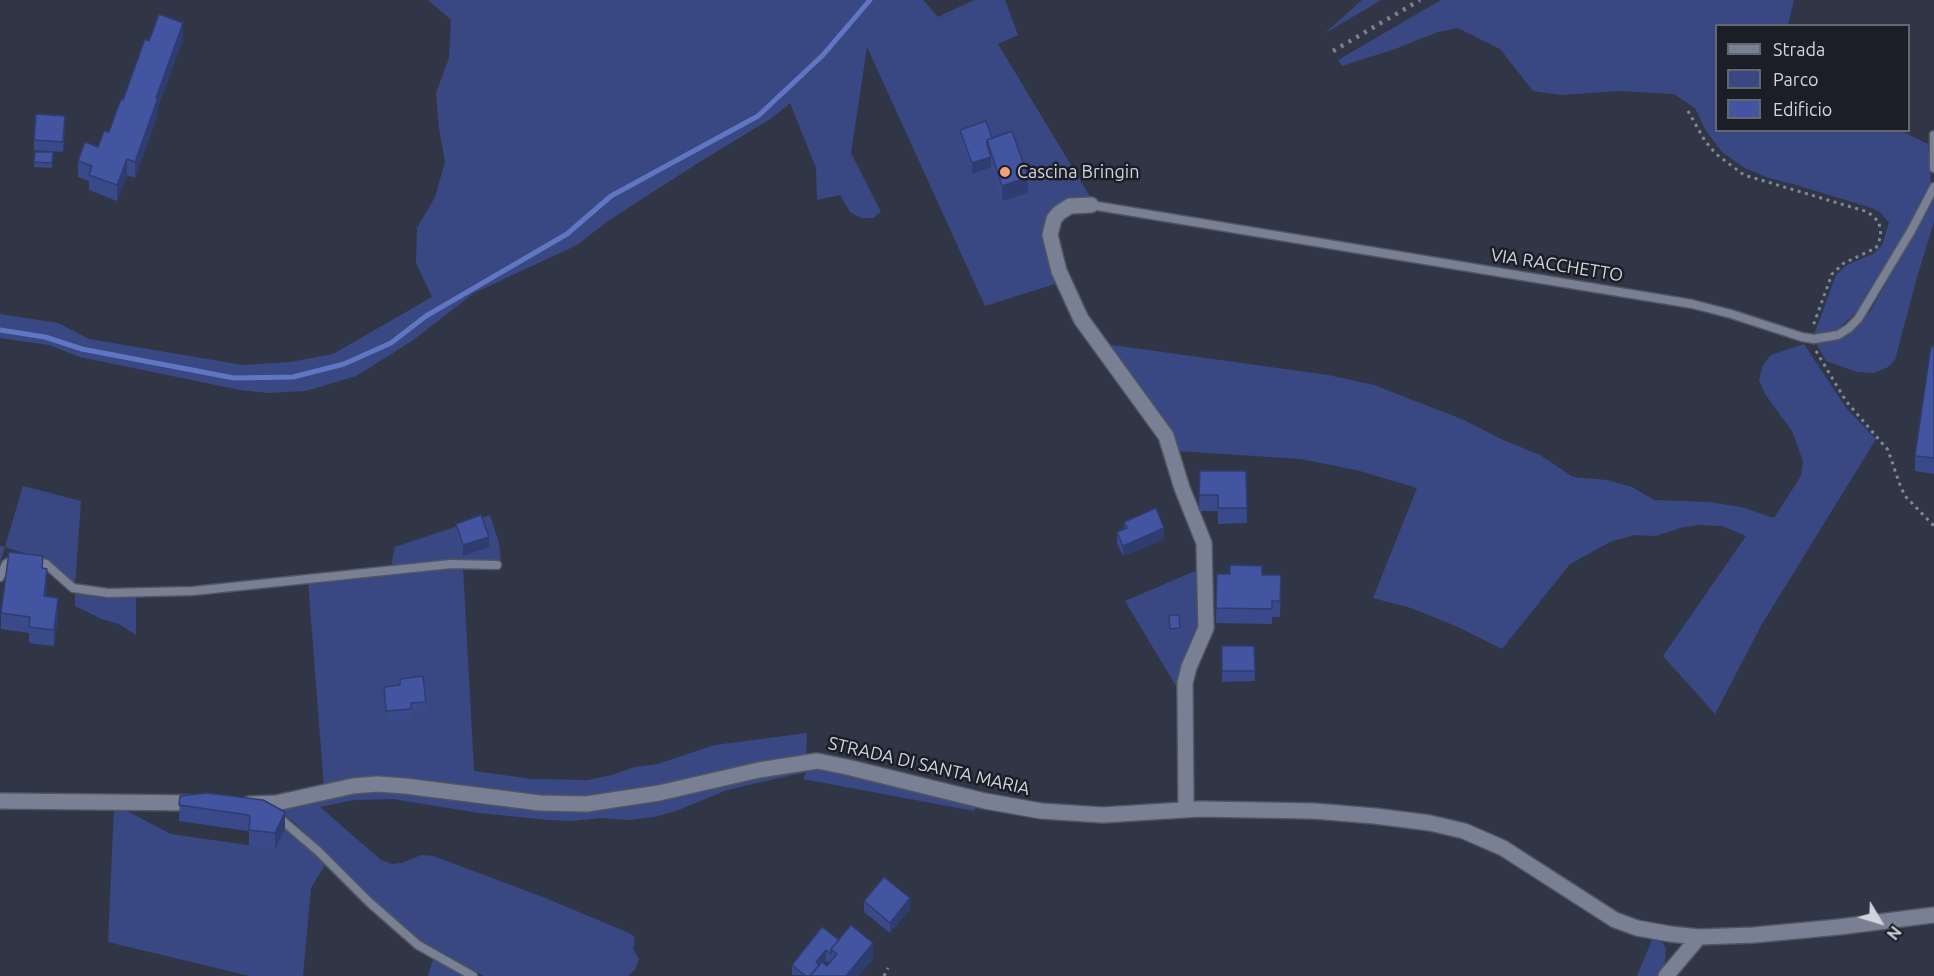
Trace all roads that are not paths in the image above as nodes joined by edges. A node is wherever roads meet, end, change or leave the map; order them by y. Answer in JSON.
{"nodes":[{"id":1,"x":1934,"y":135,"type":"edge"},
{"id":2,"x":1934,"y":168,"type":"edge"},
{"id":3,"x":1934,"y":187,"type":"edge"},
{"id":4,"x":1091,"y":205,"type":"joint"},
{"id":5,"x":497,"y":565,"type":"dead end"},
{"id":6,"x":0,"y":577,"type":"edge"},
{"id":7,"x":0,"y":801,"type":"edge"},
{"id":8,"x":212,"y":804,"type":"edge"},
{"id":9,"x":234,"y":804,"type":"edge"},
{"id":10,"x":257,"y":805,"type":"junction"},
{"id":11,"x":1186,"y":809,"type":"junction"},
{"id":12,"x":1934,"y":915,"type":"edge"},
{"id":13,"x":1699,"y":937,"type":"junction"},
{"id":14,"x":474,"y":976,"type":"edge"},
{"id":15,"x":1666,"y":976,"type":"edge"}],
"edges":[{"from":1,"to":2,"type":"lane"},
{"from":3,"to":4,"type":"lane","name":"VIA RACCHETTO"},
{"from":4,"to":11,"type":"street"},
{"from":5,"to":6,"type":"lane"},
{"from":7,"to":8,"type":"street"},
{"from":9,"to":10,"type":"street","name":"STRADA DI SANTA MARIA"},
{"from":10,"to":11,"type":"street","name":"STRADA DI SANTA MARIA"},
{"from":10,"to":14,"type":"lane"},
{"from":11,"to":13,"type":"street","name":"STRADA DI SANTA MARIA"},
{"from":12,"to":13,"type":"street","name":"STRADA DI SANTA MARIA"},
{"from":13,"to":15,"type":"street"}]}
